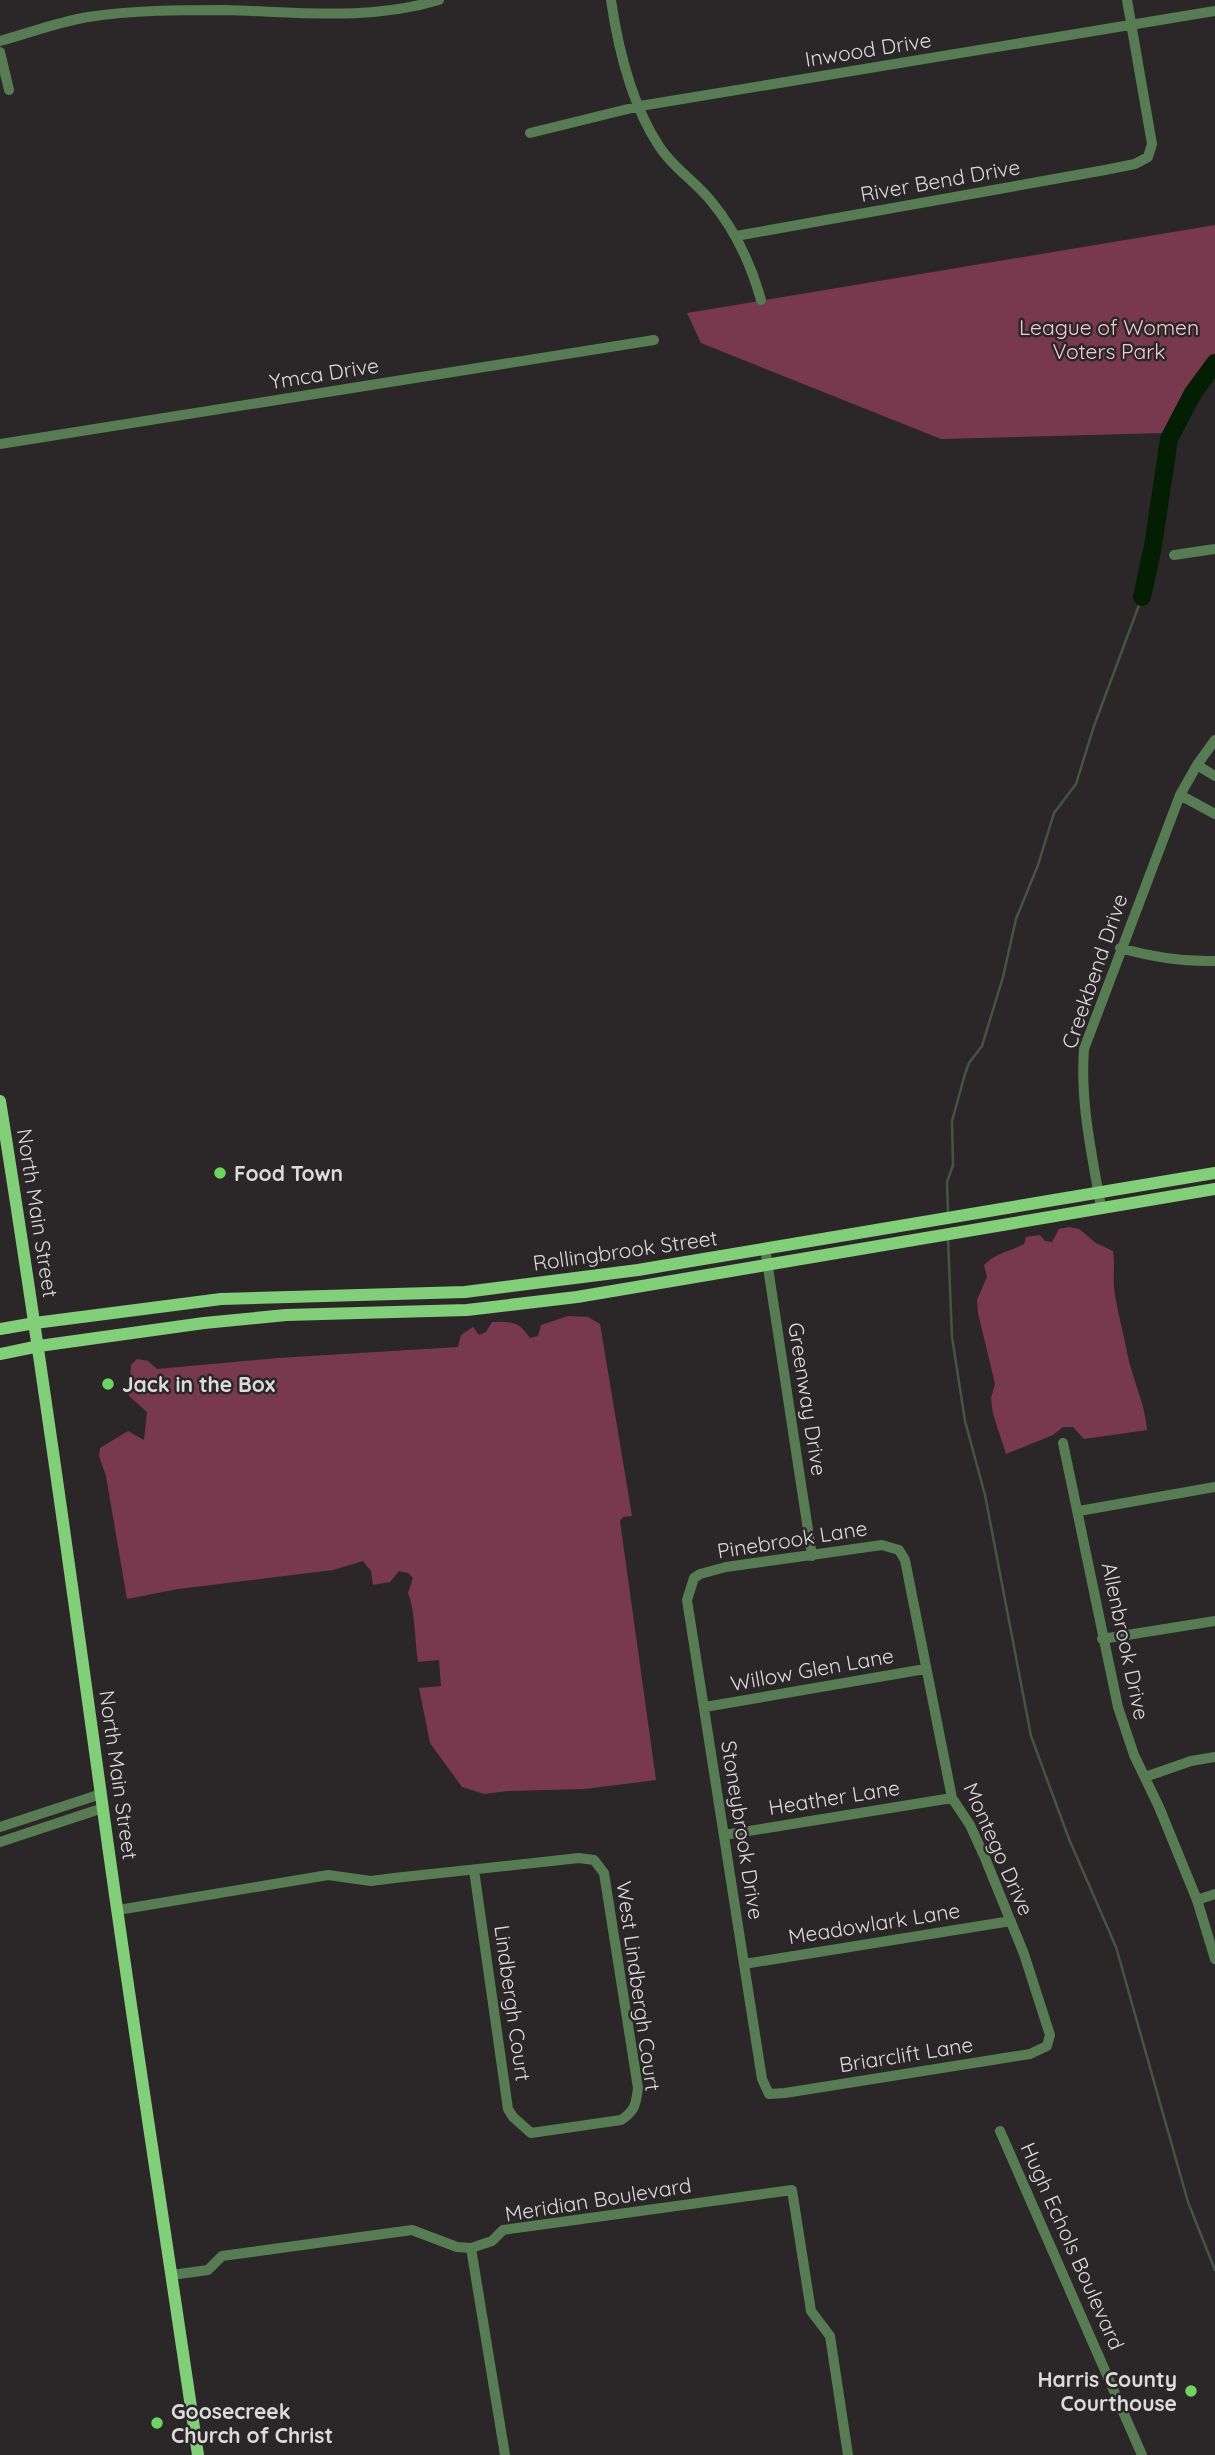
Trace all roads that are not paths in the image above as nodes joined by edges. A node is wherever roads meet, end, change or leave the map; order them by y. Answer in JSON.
{"nodes":[{"id":1,"x":439,"y":0,"type":"edge"},
{"id":2,"x":611,"y":0,"type":"edge"},
{"id":3,"x":1127,"y":0,"type":"edge"},
{"id":4,"x":1215,"y":11,"type":"edge"},
{"id":5,"x":1132,"y":24,"type":"junction"},
{"id":6,"x":0,"y":41,"type":"edge"},
{"id":7,"x":0,"y":52,"type":"edge"},
{"id":8,"x":9,"y":89,"type":"dead end"},
{"id":9,"x":640,"y":106,"type":"junction"},
{"id":10,"x":530,"y":133,"type":"dead end"},
{"id":11,"x":736,"y":236,"type":"junction"},
{"id":12,"x":761,"y":300,"type":"dead end"},
{"id":13,"x":654,"y":340,"type":"dead end"},
{"id":14,"x":0,"y":444,"type":"edge"},
{"id":15,"x":1215,"y":549,"type":"edge"},
{"id":16,"x":1174,"y":555,"type":"dead end"},
{"id":17,"x":1215,"y":740,"type":"edge"},
{"id":18,"x":1196,"y":765,"type":"junction"},
{"id":19,"x":1215,"y":776,"type":"edge"},
{"id":20,"x":1180,"y":795,"type":"junction"},
{"id":21,"x":1215,"y":814,"type":"edge"},
{"id":22,"x":1120,"y":948,"type":"junction"},
{"id":23,"x":1215,"y":961,"type":"edge"},
{"id":24,"x":0,"y":1101,"type":"edge"},
{"id":25,"x":1215,"y":1172,"type":"edge"},
{"id":26,"x":1215,"y":1189,"type":"edge"},
{"id":27,"x":1098,"y":1191,"type":"junction"},
{"id":28,"x":1101,"y":1208,"type":"junction"},
{"id":29,"x":765,"y":1248,"type":"junction"},
{"id":30,"x":767,"y":1263,"type":"junction"},
{"id":31,"x":35,"y":1323,"type":"junction"},
{"id":32,"x":0,"y":1329,"type":"edge"},
{"id":33,"x":39,"y":1346,"type":"junction"},
{"id":34,"x":0,"y":1354,"type":"edge"},
{"id":35,"x":1063,"y":1443,"type":"dead end"},
{"id":36,"x":1215,"y":1488,"type":"edge"},
{"id":37,"x":1079,"y":1510,"type":"junction"},
{"id":38,"x":890,"y":1547,"type":"joint"},
{"id":39,"x":813,"y":1556,"type":"junction"},
{"id":40,"x":700,"y":1574,"type":"joint"},
{"id":41,"x":1215,"y":1621,"type":"edge"},
{"id":42,"x":1102,"y":1639,"type":"junction"},
{"id":43,"x":925,"y":1669,"type":"junction"},
{"id":44,"x":705,"y":1707,"type":"junction"},
{"id":45,"x":1215,"y":1757,"type":"edge"},
{"id":46,"x":1145,"y":1777,"type":"junction"},
{"id":47,"x":101,"y":1794,"type":"junction"},
{"id":48,"x":952,"y":1798,"type":"junction"},
{"id":49,"x":103,"y":1808,"type":"junction"},
{"id":50,"x":0,"y":1827,"type":"edge"},
{"id":51,"x":724,"y":1835,"type":"junction"},
{"id":52,"x":0,"y":1842,"type":"edge"},
{"id":53,"x":474,"y":1870,"type":"junction"},
{"id":54,"x":1215,"y":1894,"type":"edge"},
{"id":55,"x":1197,"y":1900,"type":"junction"},
{"id":56,"x":118,"y":1910,"type":"junction"},
{"id":57,"x":1011,"y":1921,"type":"junction"},
{"id":58,"x":1215,"y":1959,"type":"edge"},
{"id":59,"x":744,"y":1964,"type":"junction"},
{"id":60,"x":1047,"y":2046,"type":"joint"},
{"id":61,"x":769,"y":2094,"type":"joint"},
{"id":62,"x":636,"y":2105,"type":"joint"},
{"id":63,"x":1000,"y":2131,"type":"dead end"},
{"id":64,"x":471,"y":2248,"type":"junction"},
{"id":65,"x":172,"y":2275,"type":"junction"},
{"id":66,"x":198,"y":2455,"type":"edge"},
{"id":67,"x":505,"y":2455,"type":"edge"},
{"id":68,"x":848,"y":2455,"type":"edge"},
{"id":69,"x":1142,"y":2455,"type":"edge"}],
"edges":[{"from":1,"to":6,"type":"street"},
{"from":2,"to":9,"type":"street"},
{"from":3,"to":5,"type":"street"},
{"from":4,"to":5,"type":"street","name":"Inwood Drive"},
{"from":5,"to":9,"type":"street","name":"Inwood Drive"},
{"from":5,"to":11,"type":"street","name":"River Bend Drive"},
{"from":7,"to":8,"type":"street"},
{"from":9,"to":10,"type":"street","name":"Inwood Drive"},
{"from":9,"to":11,"type":"street"},
{"from":11,"to":12,"type":"street"},
{"from":13,"to":14,"type":"street","name":"Ymca Drive"},
{"from":15,"to":16,"type":"street"},
{"from":17,"to":18,"type":"street","name":"Creekbend Drive"},
{"from":18,"to":19,"type":"street"},
{"from":18,"to":20,"type":"street","name":"Creekbend Drive"},
{"from":20,"to":21,"type":"street"},
{"from":20,"to":22,"type":"street","name":"Creekbend Drive"},
{"from":22,"to":23,"type":"street"},
{"from":22,"to":27,"type":"street","name":"Creekbend Drive"},
{"from":24,"to":31,"type":"main road","name":"North Main Street"},
{"from":25,"to":27,"type":"main road","name":"Rollingbrook Street"},
{"from":26,"to":28,"type":"main road","name":"Rollingbrook Street"},
{"from":27,"to":28,"type":"street","name":"Creekbend Drive"},
{"from":27,"to":29,"type":"main road","name":"Rollingbrook Street"},
{"from":28,"to":30,"type":"main road","name":"Rollingbrook Street"},
{"from":29,"to":30,"type":"street","name":"Greenway Drive"},
{"from":29,"to":31,"type":"main road","name":"Rollingbrook Street"},
{"from":30,"to":33,"type":"main road","name":"Rollingbrook Street"},
{"from":30,"to":39,"type":"street","name":"Greenway Drive"},
{"from":31,"to":32,"type":"main road","name":"Rollingbrook Street"},
{"from":31,"to":33,"type":"main road","name":"North Main Street"},
{"from":33,"to":34,"type":"main road","name":"Rollingbrook Street"},
{"from":33,"to":47,"type":"main road","name":"North Main Street"},
{"from":35,"to":37,"type":"street","name":"Allenbrook Drive"},
{"from":36,"to":37,"type":"street"},
{"from":37,"to":42,"type":"street","name":"Allenbrook Drive"},
{"from":38,"to":39,"type":"street","name":"Pinebrook Lane"},
{"from":38,"to":43,"type":"street","name":"Montego Drive"},
{"from":39,"to":40,"type":"street","name":"Pinebrook Lane"},
{"from":40,"to":44,"type":"street","name":"Stoneybrook Drive"},
{"from":41,"to":42,"type":"street"},
{"from":42,"to":46,"type":"street","name":"Allenbrook Drive"},
{"from":43,"to":44,"type":"street","name":"Willow Glen Lane"},
{"from":43,"to":48,"type":"street","name":"Montego Drive"},
{"from":44,"to":51,"type":"street","name":"Stoneybrook Drive"},
{"from":45,"to":46,"type":"street"},
{"from":46,"to":55,"type":"street","name":"Allenbrook Drive"},
{"from":47,"to":49,"type":"main road","name":"North Main Street"},
{"from":47,"to":50,"type":"street"},
{"from":48,"to":51,"type":"street","name":"Heather Lane"},
{"from":48,"to":57,"type":"street","name":"Montego Drive"},
{"from":49,"to":52,"type":"street"},
{"from":49,"to":56,"type":"main road","name":"North Main Street"},
{"from":51,"to":59,"type":"street","name":"Stoneybrook Drive"},
{"from":53,"to":56,"type":"street"},
{"from":53,"to":62,"type":"street","name":"West Lindbergh Court"},
{"from":53,"to":62,"type":"street","name":"Lindbergh Court"},
{"from":54,"to":55,"type":"street"},
{"from":55,"to":58,"type":"street","name":"Allenbrook Drive"},
{"from":56,"to":65,"type":"main road","name":"North Main Street"},
{"from":57,"to":59,"type":"street","name":"Meadowlark Lane"},
{"from":57,"to":60,"type":"street","name":"Montego Drive"},
{"from":59,"to":61,"type":"street","name":"Stoneybrook Drive"},
{"from":60,"to":61,"type":"street","name":"Briarclift Lane"},
{"from":63,"to":69,"type":"street","name":"Hugh Echols Boulevard"},
{"from":64,"to":65,"type":"street"},
{"from":64,"to":67,"type":"street"},
{"from":64,"to":68,"type":"street","name":"Meridian Boulevard"},
{"from":65,"to":66,"type":"main road","name":"North Main Street"}]}
